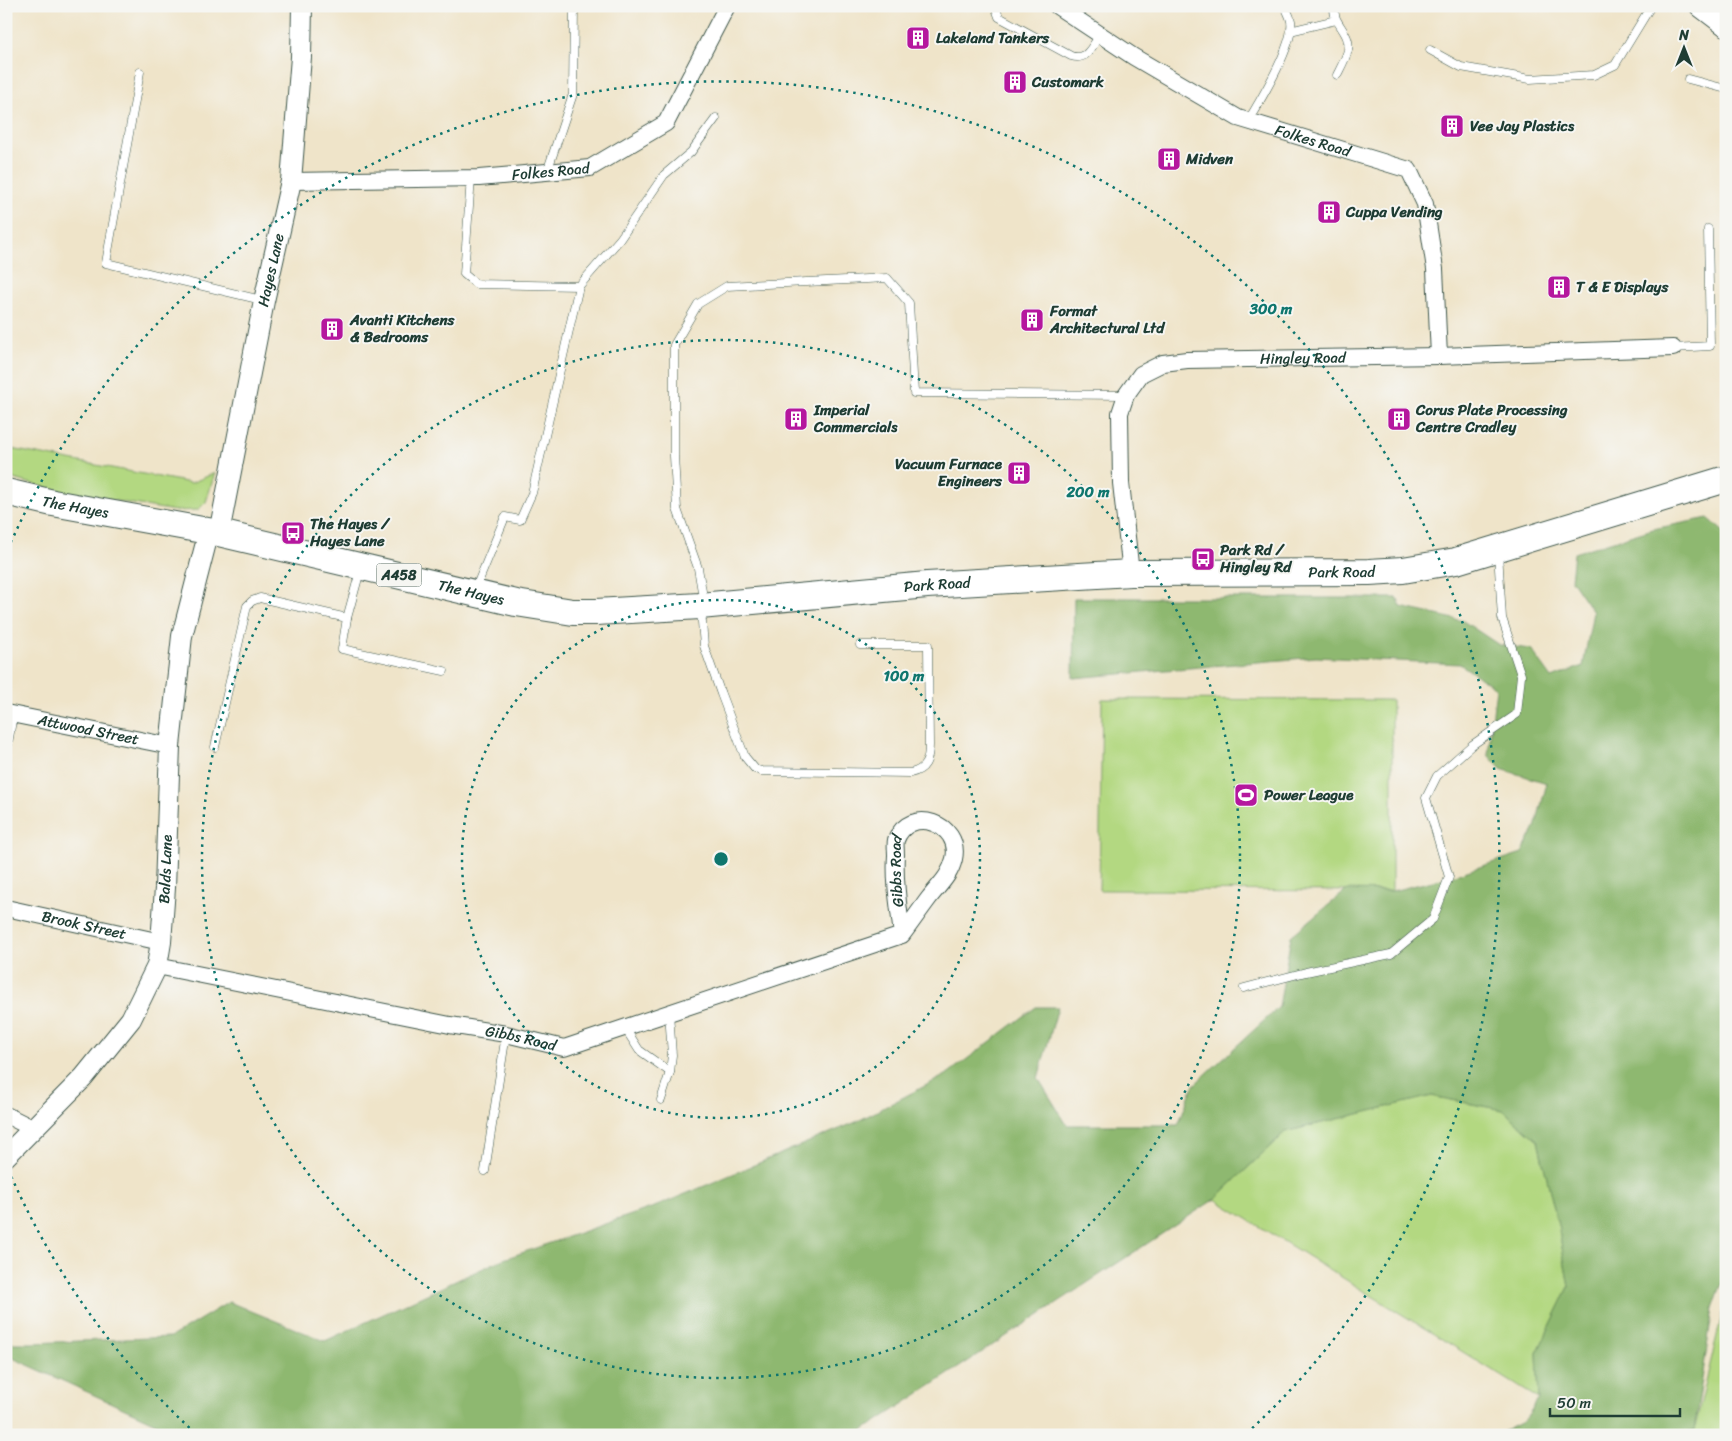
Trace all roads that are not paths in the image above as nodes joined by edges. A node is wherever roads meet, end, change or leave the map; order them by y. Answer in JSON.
{"nodes":[{"id":1,"x":302,"y":6,"type":"edge"},
{"id":2,"x":574,"y":6,"type":"edge"},
{"id":3,"x":727,"y":6,"type":"edge"},
{"id":4,"x":995,"y":6,"type":"edge"},
{"id":5,"x":1057,"y":6,"type":"edge"},
{"id":6,"x":1285,"y":6,"type":"edge"},
{"id":7,"x":1334,"y":6,"type":"edge"},
{"id":8,"x":1651,"y":6,"type":"edge"},
{"id":9,"x":1701,"y":6,"type":"edge"},
{"id":10,"x":1336,"y":20,"type":"junction"},
{"id":11,"x":1726,"y":25,"type":"edge"},
{"id":12,"x":1290,"y":31,"type":"junction"},
{"id":13,"x":1100,"y":35,"type":"junction"},
{"id":14,"x":1430,"y":50,"type":"dead end"},
{"id":15,"x":140,"y":72,"type":"dead end"},
{"id":16,"x":1337,"y":75,"type":"dead end"},
{"id":17,"x":1688,"y":79,"type":"dead end"},
{"id":18,"x":1726,"y":88,"type":"edge"},
{"id":19,"x":716,"y":118,"type":"dead end"},
{"id":20,"x":1248,"y":121,"type":"junction"},
{"id":21,"x":547,"y":172,"type":"junction"},
{"id":22,"x":472,"y":178,"type":"junction"},
{"id":23,"x":291,"y":181,"type":"junction"},
{"id":24,"x":1708,"y":229,"type":"dead end"},
{"id":25,"x":579,"y":286,"type":"junction"},
{"id":26,"x":264,"y":300,"type":"junction"},
{"id":27,"x":1673,"y":348,"type":"joint"},
{"id":28,"x":1438,"y":356,"type":"junction"},
{"id":29,"x":1126,"y":396,"type":"junction"},
{"id":30,"x":1726,"y":479,"type":"edge"},
{"id":31,"x":6,"y":492,"type":"edge"},
{"id":32,"x":214,"y":532,"type":"junction"},
{"id":33,"x":1498,"y":548,"type":"junction"},
{"id":34,"x":362,"y":566,"type":"junction"},
{"id":35,"x":1131,"y":573,"type":"junction"},
{"id":36,"x":473,"y":594,"type":"junction"},
{"id":37,"x":795,"y":597,"type":"joint"},
{"id":38,"x":702,"y":605,"type":"junction"},
{"id":39,"x":347,"y":618,"type":"junction"},
{"id":40,"x":860,"y":645,"type":"dead end"},
{"id":41,"x":444,"y":671,"type":"dead end"},
{"id":42,"x":10,"y":714,"type":"edge"},
{"id":43,"x":170,"y":746,"type":"junction"},
{"id":44,"x":215,"y":747,"type":"dead end"},
{"id":45,"x":6,"y":755,"type":"edge"},
{"id":46,"x":6,"y":908,"type":"edge"},
{"id":47,"x":902,"y":935,"type":"junction"},
{"id":48,"x":161,"y":942,"type":"junction"},
{"id":49,"x":157,"y":966,"type":"junction"},
{"id":50,"x":1244,"y":988,"type":"dead end"},
{"id":51,"x":669,"y":1013,"type":"junction"},
{"id":52,"x":625,"y":1028,"type":"junction"},
{"id":53,"x":506,"y":1034,"type":"junction"},
{"id":54,"x":670,"y":1072,"type":"junction"},
{"id":55,"x":661,"y":1100,"type":"dead end"},
{"id":56,"x":6,"y":1115,"type":"edge"},
{"id":57,"x":34,"y":1129,"type":"junction"},
{"id":58,"x":6,"y":1156,"type":"edge"},
{"id":59,"x":485,"y":1171,"type":"dead end"}],
"edges":[{"from":1,"to":23,"type":"street","name":"Hayes Lane"},
{"from":2,"to":21,"type":"lane"},
{"from":3,"to":21,"type":"street","name":"Folkes Road"},
{"from":4,"to":13,"type":"lane"},
{"from":5,"to":13,"type":"street","name":"Folkes Road"},
{"from":6,"to":12,"type":"lane"},
{"from":7,"to":10,"type":"lane"},
{"from":8,"to":14,"type":"lane"},
{"from":9,"to":11,"type":"main road"},
{"from":10,"to":12,"type":"lane"},
{"from":10,"to":16,"type":"lane"},
{"from":12,"to":20,"type":"lane"},
{"from":13,"to":20,"type":"street","name":"Folkes Road"},
{"from":15,"to":26,"type":"lane"},
{"from":17,"to":18,"type":"lane"},
{"from":19,"to":25,"type":"lane"},
{"from":20,"to":28,"type":"street","name":"Folkes Road"},
{"from":21,"to":22,"type":"street","name":"Folkes Road"},
{"from":22,"to":23,"type":"street","name":"Folkes Road"},
{"from":22,"to":25,"type":"lane"},
{"from":23,"to":26,"type":"street","name":"Hayes Lane"},
{"from":24,"to":27,"type":"lane"},
{"from":25,"to":36,"type":"lane"},
{"from":26,"to":32,"type":"street","name":"Hayes Lane"},
{"from":27,"to":28,"type":"street","name":"Hingley Road"},
{"from":28,"to":29,"type":"street","name":"Hingley Road"},
{"from":29,"to":35,"type":"street","name":"Hingley Road"},
{"from":29,"to":38,"type":"lane"},
{"from":30,"to":33,"type":"highway","name":"Park Road","number":"A458"},
{"from":31,"to":32,"type":"highway","name":"The Hayes","number":"A458"},
{"from":32,"to":34,"type":"highway","name":"The Hayes","number":"A458"},
{"from":32,"to":43,"type":"street","name":"Balds Lane"},
{"from":33,"to":35,"type":"highway","name":"Park Road","number":"A458"},
{"from":33,"to":50,"type":"lane"},
{"from":34,"to":36,"type":"highway","name":"The Hayes","number":"A458"},
{"from":34,"to":39,"type":"lane"},
{"from":35,"to":37,"type":"highway","name":"Park Road","number":"A458"},
{"from":36,"to":38,"type":"highway","name":"The Hayes","number":"A458"},
{"from":37,"to":38,"type":"highway","name":"The Hayes","number":"A458"},
{"from":38,"to":40,"type":"lane"},
{"from":39,"to":41,"type":"lane"},
{"from":39,"to":44,"type":"lane"},
{"from":42,"to":43,"type":"street","name":"Attwood Street"},
{"from":42,"to":45,"type":"lane"},
{"from":43,"to":48,"type":"street","name":"Balds Lane"},
{"from":46,"to":48,"type":"street","name":"Brook Street"},
{"from":47,"to":47,"type":"street","name":"Gibbs Road"},
{"from":47,"to":51,"type":"street","name":"Gibbs Road"},
{"from":48,"to":49,"type":"street","name":"Balds Lane"},
{"from":49,"to":53,"type":"street","name":"Gibbs Road"},
{"from":49,"to":57,"type":"street","name":"Balds Lane"},
{"from":51,"to":52,"type":"street","name":"Gibbs Road"},
{"from":51,"to":54,"type":"lane"},
{"from":52,"to":53,"type":"street","name":"Gibbs Road"},
{"from":52,"to":54,"type":"lane"},
{"from":53,"to":59,"type":"lane"},
{"from":54,"to":55,"type":"lane"},
{"from":56,"to":57,"type":"street"},
{"from":57,"to":58,"type":"street","name":"Balds Lane"}]}
